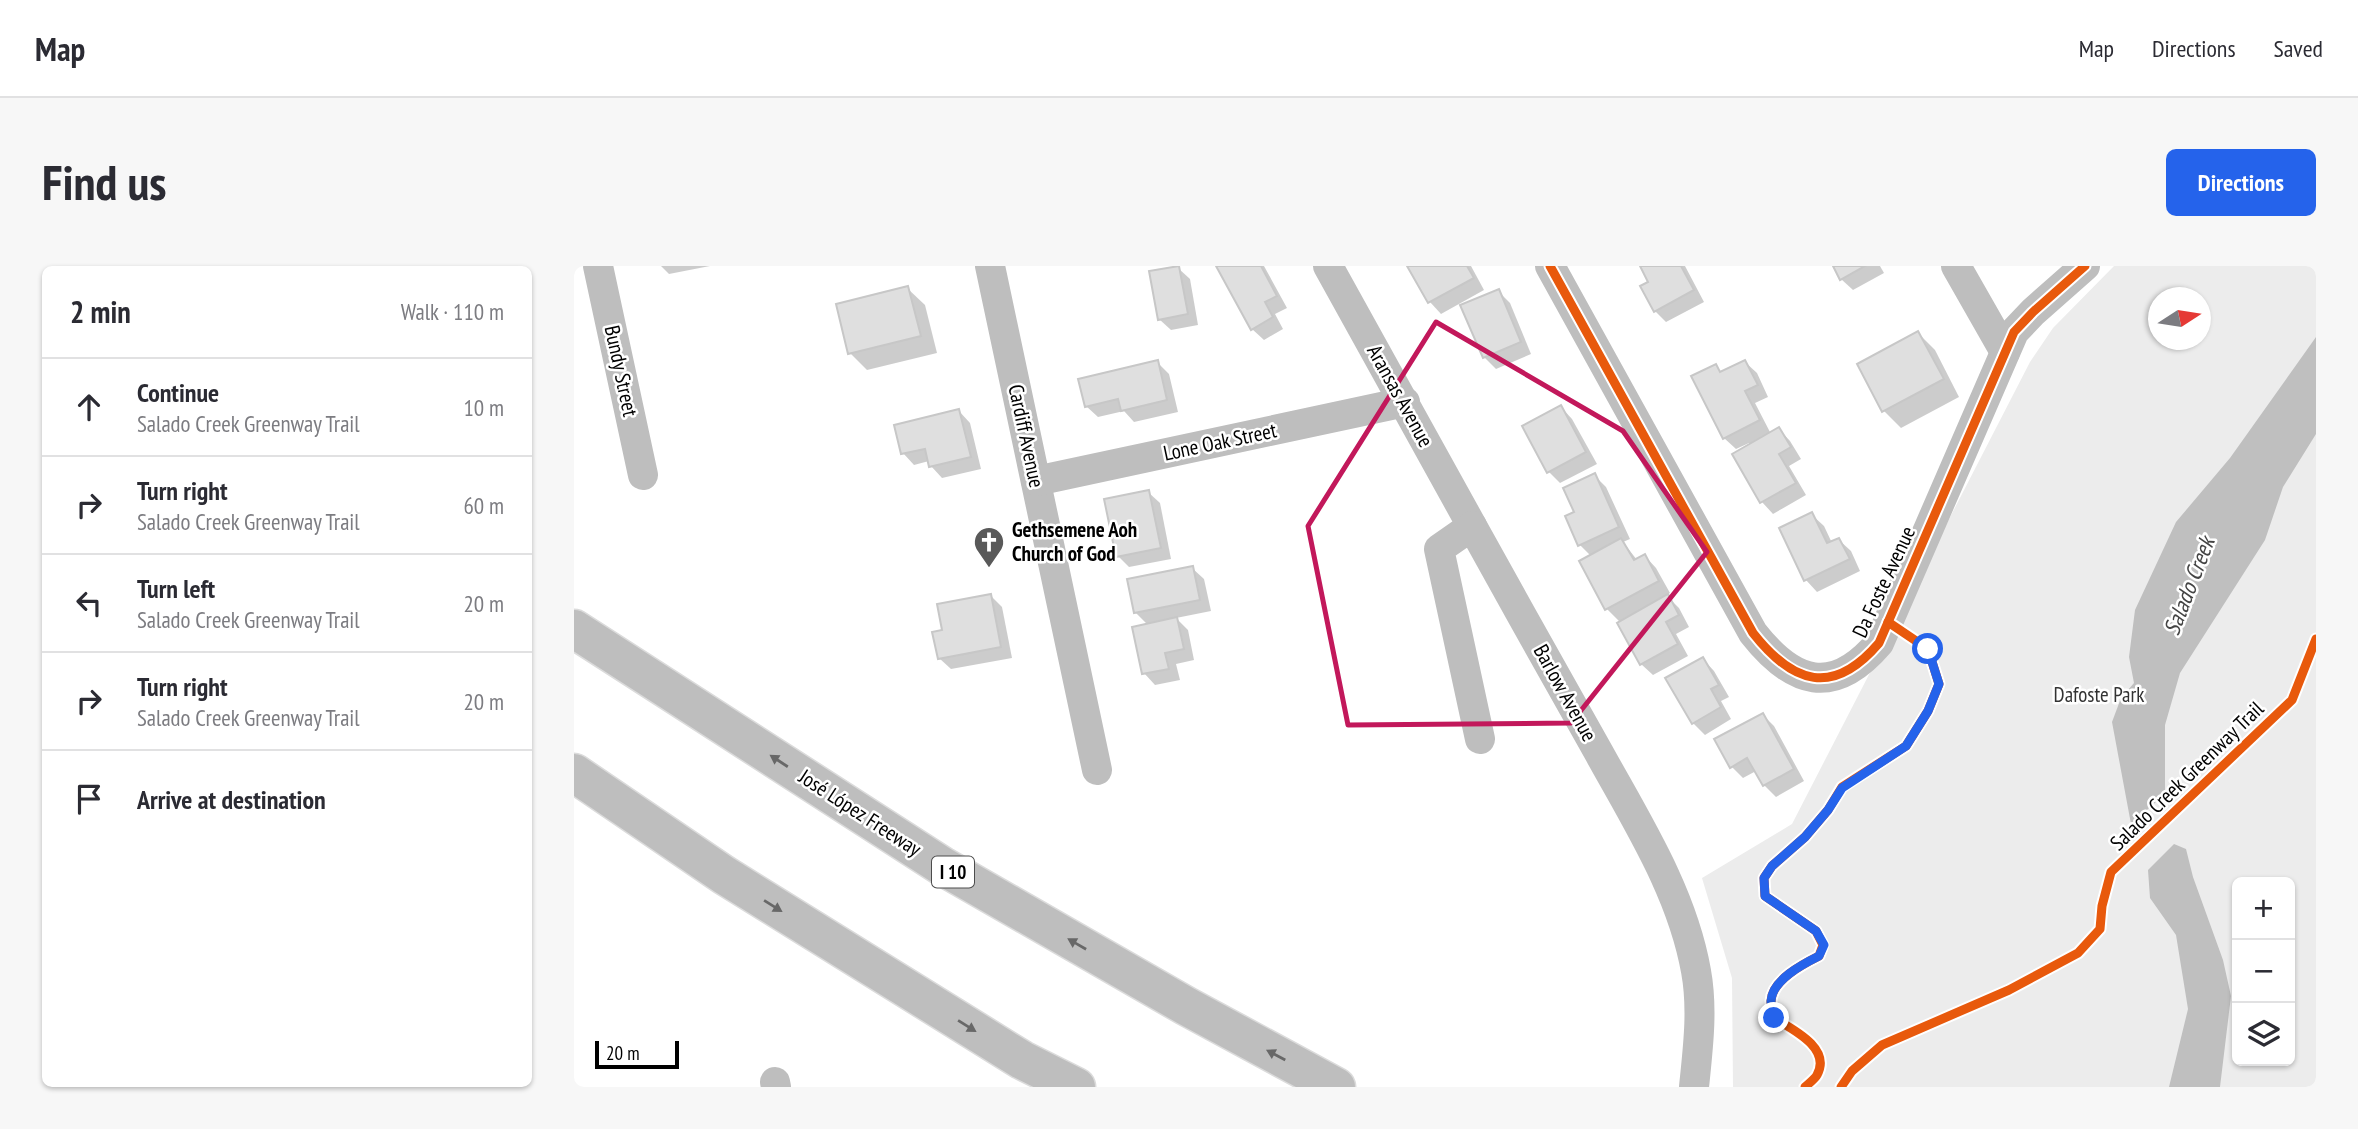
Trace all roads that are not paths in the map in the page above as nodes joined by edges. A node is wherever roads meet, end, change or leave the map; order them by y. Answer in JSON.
{"nodes":[{"id":1,"x":598,"y":266,"type":"edge"},
{"id":2,"x":990,"y":266,"type":"edge"},
{"id":3,"x":1328,"y":266,"type":"edge"},
{"id":4,"x":1549,"y":266,"type":"edge"},
{"id":5,"x":1956,"y":266,"type":"edge"},
{"id":6,"x":2085,"y":266,"type":"edge"},
{"id":7,"x":2005,"y":352,"type":"junction"},
{"id":8,"x":1405,"y":402,"type":"junction"},
{"id":9,"x":643,"y":475,"type":"dead end"},
{"id":10,"x":1036,"y":481,"type":"junction"},
{"id":11,"x":1472,"y":526,"type":"junction"},
{"id":12,"x":577,"y":630,"type":"edge"},
{"id":13,"x":1480,"y":739,"type":"dead end"},
{"id":14,"x":1097,"y":770,"type":"dead end"},
{"id":15,"x":574,"y":773,"type":"edge"},
{"id":16,"x":574,"y":791,"type":"edge"},
{"id":17,"x":724,"y":875,"type":"junction"},
{"id":18,"x":1076,"y":1087,"type":"edge"},
{"id":19,"x":1336,"y":1087,"type":"edge"},
{"id":20,"x":1694,"y":1087,"type":"edge"}],
"edges":[{"from":1,"to":9,"type":"street","name":"Bundy Street"},
{"from":2,"to":10,"type":"street","name":"Cardiff Avenue"},
{"from":3,"to":8,"type":"street","name":"Aransas Avenue"},
{"from":4,"to":7,"type":"street","name":"Da Foste Avenue"},
{"from":5,"to":7,"type":"street"},
{"from":6,"to":7,"type":"street","name":"Da Foste Avenue"},
{"from":8,"to":10,"type":"street","name":"Lone Oak Street"},
{"from":8,"to":11,"type":"street","name":"Aransas Avenue"},
{"from":10,"to":14,"type":"street","name":"Cardiff Avenue"},
{"from":11,"to":13,"type":"street"},
{"from":11,"to":20,"type":"street","name":"Barlow Avenue"},
{"from":19,"to":12,"type":"highway","name":"José López Freeway","number":"I 10","one_way":true},
{"from":15,"to":17,"type":"highway"},
{"from":16,"to":17,"type":"highway"},
{"from":17,"to":18,"type":"highway","one_way":true}]}
